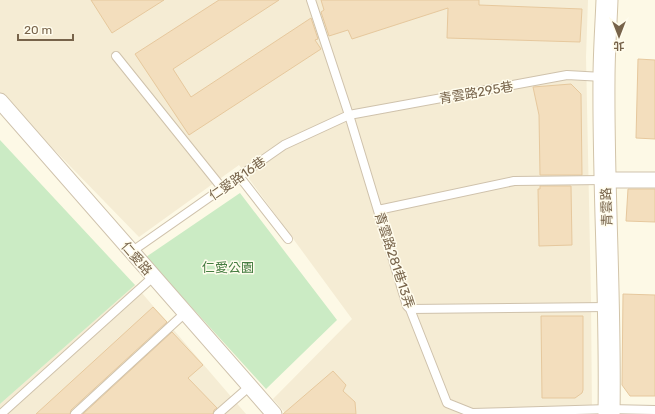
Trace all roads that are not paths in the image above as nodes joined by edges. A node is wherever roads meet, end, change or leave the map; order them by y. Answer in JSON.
{"nodes":[{"id":1,"x":311,"y":0,"type":"edge"},
{"id":2,"x":607,"y":0,"type":"edge"},
{"id":3,"x":116,"y":56,"type":"dead end"},
{"id":4,"x":604,"y":77,"type":"junction"},
{"id":5,"x":0,"y":101,"type":"edge"},
{"id":6,"x":349,"y":115,"type":"junction"},
{"id":7,"x":239,"y":176,"type":"junction"},
{"id":8,"x":605,"y":180,"type":"junction"},
{"id":9,"x":655,"y":180,"type":"edge"},
{"id":10,"x":222,"y":188,"type":"junction"},
{"id":11,"x":378,"y":210,"type":"junction"},
{"id":12,"x":288,"y":240,"type":"dead end"},
{"id":13,"x":131,"y":252,"type":"junction"},
{"id":14,"x":153,"y":277,"type":"junction"},
{"id":15,"x":608,"y":307,"type":"junction"},
{"id":16,"x":410,"y":309,"type":"junction"},
{"id":17,"x":185,"y":313,"type":"junction"},
{"id":18,"x":250,"y":386,"type":"junction"},
{"id":19,"x":655,"y":410,"type":"edge"},
{"id":20,"x":609,"y":412,"type":"edge"},
{"id":21,"x":0,"y":414,"type":"edge"},
{"id":22,"x":75,"y":414,"type":"edge"},
{"id":23,"x":218,"y":414,"type":"edge"},
{"id":24,"x":274,"y":414,"type":"edge"}],
"edges":[{"from":1,"to":6,"type":"lane","name":"青雲路281巷13弄"},
{"from":2,"to":4,"type":"street","name":"青雲路"},
{"from":3,"to":10,"type":"lane"},
{"from":4,"to":6,"type":"lane","name":"青雲路295巷"},
{"from":4,"to":8,"type":"street","name":"青雲路"},
{"from":5,"to":13,"type":"street","name":"仁愛路"},
{"from":6,"to":7,"type":"lane","name":"仁愛路16巷"},
{"from":6,"to":11,"type":"lane","name":"青雲路281巷13弄"},
{"from":7,"to":10,"type":"lane","name":"仁愛路16巷"},
{"from":7,"to":12,"type":"lane"},
{"from":8,"to":9,"type":"street"},
{"from":8,"to":11,"type":"lane"},
{"from":8,"to":15,"type":"street","name":"青雲路"},
{"from":10,"to":13,"type":"lane","name":"仁愛路16巷"},
{"from":11,"to":16,"type":"lane","name":"青雲路281巷13弄"},
{"from":13,"to":14,"type":"street","name":"仁愛路"},
{"from":14,"to":17,"type":"street","name":"仁愛路"},
{"from":14,"to":21,"type":"lane"},
{"from":15,"to":16,"type":"lane"},
{"from":15,"to":20,"type":"street","name":"青雲路"},
{"from":16,"to":20,"type":"lane","name":"青雲路281巷13弄"},
{"from":17,"to":18,"type":"street","name":"仁愛路"},
{"from":17,"to":22,"type":"lane"},
{"from":18,"to":23,"type":"lane"},
{"from":18,"to":24,"type":"street","name":"仁愛路"},
{"from":19,"to":20,"type":"lane"}]}
